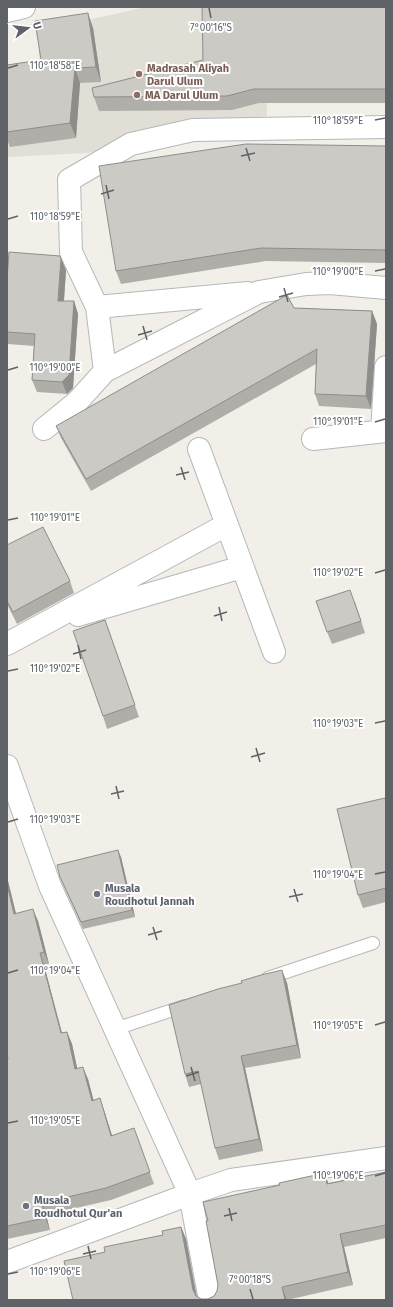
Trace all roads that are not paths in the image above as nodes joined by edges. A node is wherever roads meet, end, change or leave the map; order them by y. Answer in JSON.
{"nodes":[{"id":1,"x":24,"y":7,"type":"edge"},
{"id":2,"x":7,"y":10,"type":"edge"},
{"id":3,"x":386,"y":127,"type":"edge"},
{"id":4,"x":386,"y":288,"type":"edge"},
{"id":5,"x":259,"y":292,"type":"junction"},
{"id":6,"x":97,"y":307,"type":"junction"},
{"id":7,"x":386,"y":367,"type":"edge"},
{"id":8,"x":105,"y":371,"type":"junction"},
{"id":9,"x":44,"y":429,"type":"dead end"},
{"id":10,"x":384,"y":431,"type":"edge"},
{"id":11,"x":312,"y":438,"type":"dead end"},
{"id":12,"x":199,"y":450,"type":"dead end"},
{"id":13,"x":226,"y":525,"type":"junction"},
{"id":14,"x":242,"y":566,"type":"junction"},
{"id":15,"x":36,"y":628,"type":"junction"},
{"id":16,"x":7,"y":644,"type":"edge"},
{"id":17,"x":274,"y":652,"type":"dead end"},
{"id":18,"x":7,"y":766,"type":"edge"},
{"id":19,"x":373,"y":943,"type":"dead end"},
{"id":20,"x":260,"y":981,"type":"edge"},
{"id":21,"x":199,"y":1001,"type":"edge"},
{"id":22,"x":115,"y":1029,"type":"junction"},
{"id":23,"x":386,"y":1158,"type":"edge"},
{"id":24,"x":190,"y":1194,"type":"junction"},
{"id":25,"x":7,"y":1262,"type":"edge"},
{"id":26,"x":210,"y":1300,"type":"edge"}],
"edges":[{"from":1,"to":2,"type":"street"},
{"from":3,"to":6,"type":"street"},
{"from":4,"to":5,"type":"street"},
{"from":5,"to":6,"type":"street"},
{"from":5,"to":8,"type":"street"},
{"from":6,"to":8,"type":"street"},
{"from":7,"to":10,"type":"street"},
{"from":8,"to":9,"type":"street"},
{"from":10,"to":11,"type":"street"},
{"from":12,"to":13,"type":"street"},
{"from":13,"to":14,"type":"street"},
{"from":13,"to":15,"type":"street"},
{"from":14,"to":15,"type":"street"},
{"from":14,"to":17,"type":"street"},
{"from":15,"to":16,"type":"street"},
{"from":18,"to":22,"type":"street"},
{"from":19,"to":20,"type":"lane"},
{"from":21,"to":22,"type":"lane"},
{"from":22,"to":24,"type":"street"},
{"from":23,"to":24,"type":"street"},
{"from":24,"to":25,"type":"street"},
{"from":24,"to":26,"type":"street"}]}
